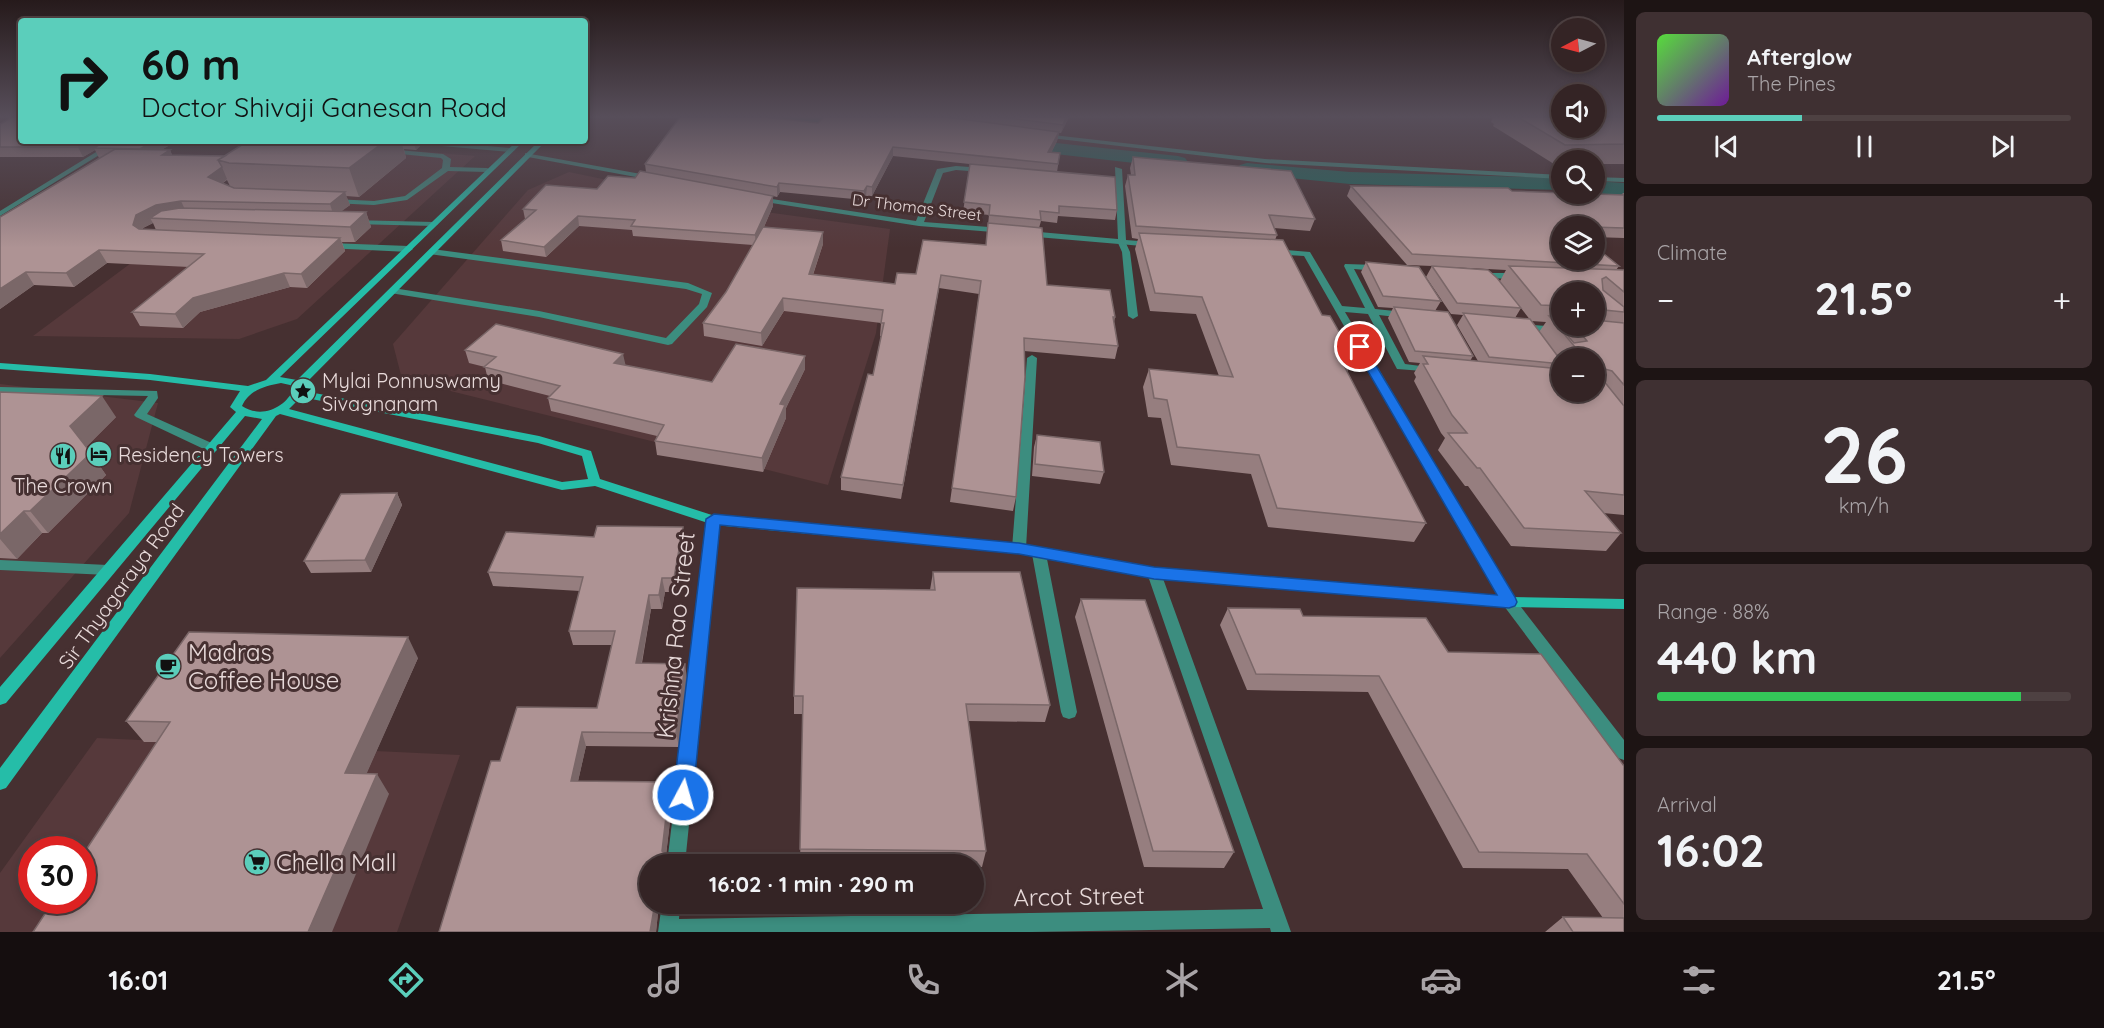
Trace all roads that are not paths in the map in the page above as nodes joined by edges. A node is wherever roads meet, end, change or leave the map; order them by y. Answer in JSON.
{"nodes":[{"id":1,"x":87,"y":160,"type":"edge"},
{"id":2,"x":447,"y":160,"type":"edge"},
{"id":3,"x":498,"y":160,"type":"edge"},
{"id":4,"x":523,"y":160,"type":"edge"},
{"id":5,"x":558,"y":160,"type":"edge"},
{"id":6,"x":1260,"y":160,"type":"edge"},
{"id":7,"x":446,"y":169,"type":"junction"},
{"id":8,"x":1118,"y":169,"type":"dead end"},
{"id":9,"x":487,"y":170,"type":"junction"},
{"id":10,"x":991,"y":171,"type":"edge"},
{"id":11,"x":1551,"y":176,"type":"edge"},
{"id":12,"x":1605,"y":179,"type":"edge"},
{"id":13,"x":664,"y":180,"type":"edge"},
{"id":14,"x":1624,"y":180,"type":"edge"},
{"id":15,"x":1106,"y":182,"type":"edge"},
{"id":16,"x":1117,"y":183,"type":"junction"},
{"id":17,"x":744,"y":196,"type":"edge"},
{"id":18,"x":329,"y":201,"type":"edge"},
{"id":19,"x":0,"y":214,"type":"edge"},
{"id":20,"x":348,"y":222,"type":"edge"},
{"id":21,"x":434,"y":224,"type":"junction"},
{"id":22,"x":919,"y":224,"type":"junction"},
{"id":23,"x":1009,"y":232,"type":"edge"},
{"id":24,"x":1020,"y":233,"type":"edge"},
{"id":25,"x":1122,"y":243,"type":"junction"},
{"id":26,"x":1157,"y":245,"type":"edge"},
{"id":27,"x":321,"y":246,"type":"edge"},
{"id":28,"x":409,"y":249,"type":"junction"},
{"id":29,"x":1261,"y":251,"type":"edge"},
{"id":30,"x":432,"y":252,"type":"junction"},
{"id":31,"x":1393,"y":269,"type":"edge"},
{"id":32,"x":1474,"y":275,"type":"edge"},
{"id":33,"x":1486,"y":276,"type":"junction"},
{"id":34,"x":1531,"y":276,"type":"edge"},
{"id":35,"x":1496,"y":285,"type":"edge"},
{"id":36,"x":393,"y":291,"type":"junction"},
{"id":37,"x":1336,"y":308,"type":"junction"},
{"id":38,"x":1374,"y":312,"type":"junction"},
{"id":39,"x":1133,"y":316,"type":"dead end"},
{"id":40,"x":1416,"y":316,"type":"edge"},
{"id":41,"x":1526,"y":323,"type":"junction"},
{"id":42,"x":1506,"y":325,"type":"edge"},
{"id":43,"x":1536,"y":337,"type":"edge"},
{"id":44,"x":1552,"y":340,"type":"edge"},
{"id":45,"x":1032,"y":358,"type":"edge"},
{"id":46,"x":0,"y":366,"type":"edge"},
{"id":47,"x":1445,"y":372,"type":"edge"},
{"id":48,"x":270,"y":381,"type":"junction"},
{"id":49,"x":249,"y":389,"type":"junction"},
{"id":50,"x":299,"y":389,"type":"junction"},
{"id":51,"x":0,"y":390,"type":"edge"},
{"id":52,"x":276,"y":411,"type":"junction"},
{"id":53,"x":242,"y":413,"type":"junction"},
{"id":54,"x":212,"y":448,"type":"junction"},
{"id":55,"x":595,"y":482,"type":"junction"},
{"id":56,"x":714,"y":519,"type":"junction"},
{"id":57,"x":1019,"y":548,"type":"junction"},
{"id":58,"x":1039,"y":554,"type":"junction"},
{"id":59,"x":0,"y":565,"type":"edge"},
{"id":60,"x":108,"y":570,"type":"junction"},
{"id":61,"x":1154,"y":573,"type":"junction"},
{"id":62,"x":1509,"y":602,"type":"junction"},
{"id":63,"x":1624,"y":604,"type":"edge"},
{"id":64,"x":0,"y":698,"type":"edge"},
{"id":65,"x":1069,"y":712,"type":"dead end"},
{"id":66,"x":1624,"y":753,"type":"edge"},
{"id":67,"x":0,"y":782,"type":"edge"},
{"id":68,"x":677,"y":854,"type":"edge"},
{"id":69,"x":670,"y":914,"type":"edge"},
{"id":70,"x":1278,"y":925,"type":"edge"},
{"id":71,"x":668,"y":931,"type":"edge"}],
"edges":[{"from":1,"to":19,"type":"street"},
{"from":2,"to":7,"type":"street"},
{"from":3,"to":9,"type":"main road"},
{"from":4,"to":30,"type":"main road","name":"Sir Thyagaraya Road"},
{"from":5,"to":13,"type":"street"},
{"from":6,"to":11,"type":"street"},
{"from":7,"to":9,"type":"street"},
{"from":7,"to":18,"type":"street"},
{"from":8,"to":16,"type":"street"},
{"from":9,"to":21,"type":"main road"},
{"from":10,"to":22,"type":"street"},
{"from":12,"to":14,"type":"street"},
{"from":15,"to":16,"type":"street"},
{"from":16,"to":25,"type":"street"},
{"from":17,"to":22,"type":"street","name":"Dr Thomas Street"},
{"from":20,"to":21,"type":"street"},
{"from":21,"to":28,"type":"main road"},
{"from":22,"to":23,"type":"street","name":"Dr Thomas Street"},
{"from":24,"to":25,"type":"street"},
{"from":25,"to":26,"type":"street"},
{"from":25,"to":39,"type":"street"},
{"from":27,"to":28,"type":"street"},
{"from":28,"to":48,"type":"main road"},
{"from":29,"to":37,"type":"street"},
{"from":30,"to":36,"type":"main road","name":"Sir Thyagaraya Road"},
{"from":30,"to":36,"type":"street"},
{"from":31,"to":38,"type":"street"},
{"from":32,"to":33,"type":"street"},
{"from":33,"to":34,"type":"street"},
{"from":33,"to":35,"type":"street"},
{"from":36,"to":50,"type":"main road","name":"Sir Thyagaraya Road"},
{"from":37,"to":38,"type":"street"},
{"from":37,"to":62,"type":"street"},
{"from":38,"to":40,"type":"street"},
{"from":38,"to":47,"type":"street"},
{"from":41,"to":42,"type":"street"},
{"from":41,"to":43,"type":"street"},
{"from":41,"to":44,"type":"street"},
{"from":45,"to":57,"type":"street"},
{"from":46,"to":49,"type":"main road"},
{"from":48,"to":49,"type":"main road"},
{"from":48,"to":50,"type":"main road"},
{"from":49,"to":53,"type":"main road","name":"Sir Thyagaraya Road"},
{"from":50,"to":52,"type":"main road","name":"Sir Thyagaraya Road"},
{"from":50,"to":55,"type":"main road"},
{"from":51,"to":54,"type":"street"},
{"from":52,"to":53,"type":"main road"},
{"from":52,"to":55,"type":"main road"},
{"from":52,"to":67,"type":"main road","name":"Sir Thyagaraya Road"},
{"from":53,"to":54,"type":"main road","name":"Sir Thyagaraya Road"},
{"from":54,"to":60,"type":"main road","name":"Sir Thyagaraya Road"},
{"from":55,"to":56,"type":"main road"},
{"from":56,"to":57,"type":"main road"},
{"from":56,"to":68,"type":"street","name":"Krishna Rao Street"},
{"from":57,"to":58,"type":"main road"},
{"from":58,"to":61,"type":"main road"},
{"from":58,"to":65,"type":"street"},
{"from":59,"to":60,"type":"street"},
{"from":60,"to":64,"type":"main road","name":"Sir Thyagaraya Road"},
{"from":61,"to":62,"type":"main road"},
{"from":61,"to":70,"type":"street","name":"Arcot Street"},
{"from":62,"to":63,"type":"main road"},
{"from":62,"to":66,"type":"street"},
{"from":69,"to":71,"type":"street"},
{"from":70,"to":71,"type":"street","name":"Arcot Street"}]}
